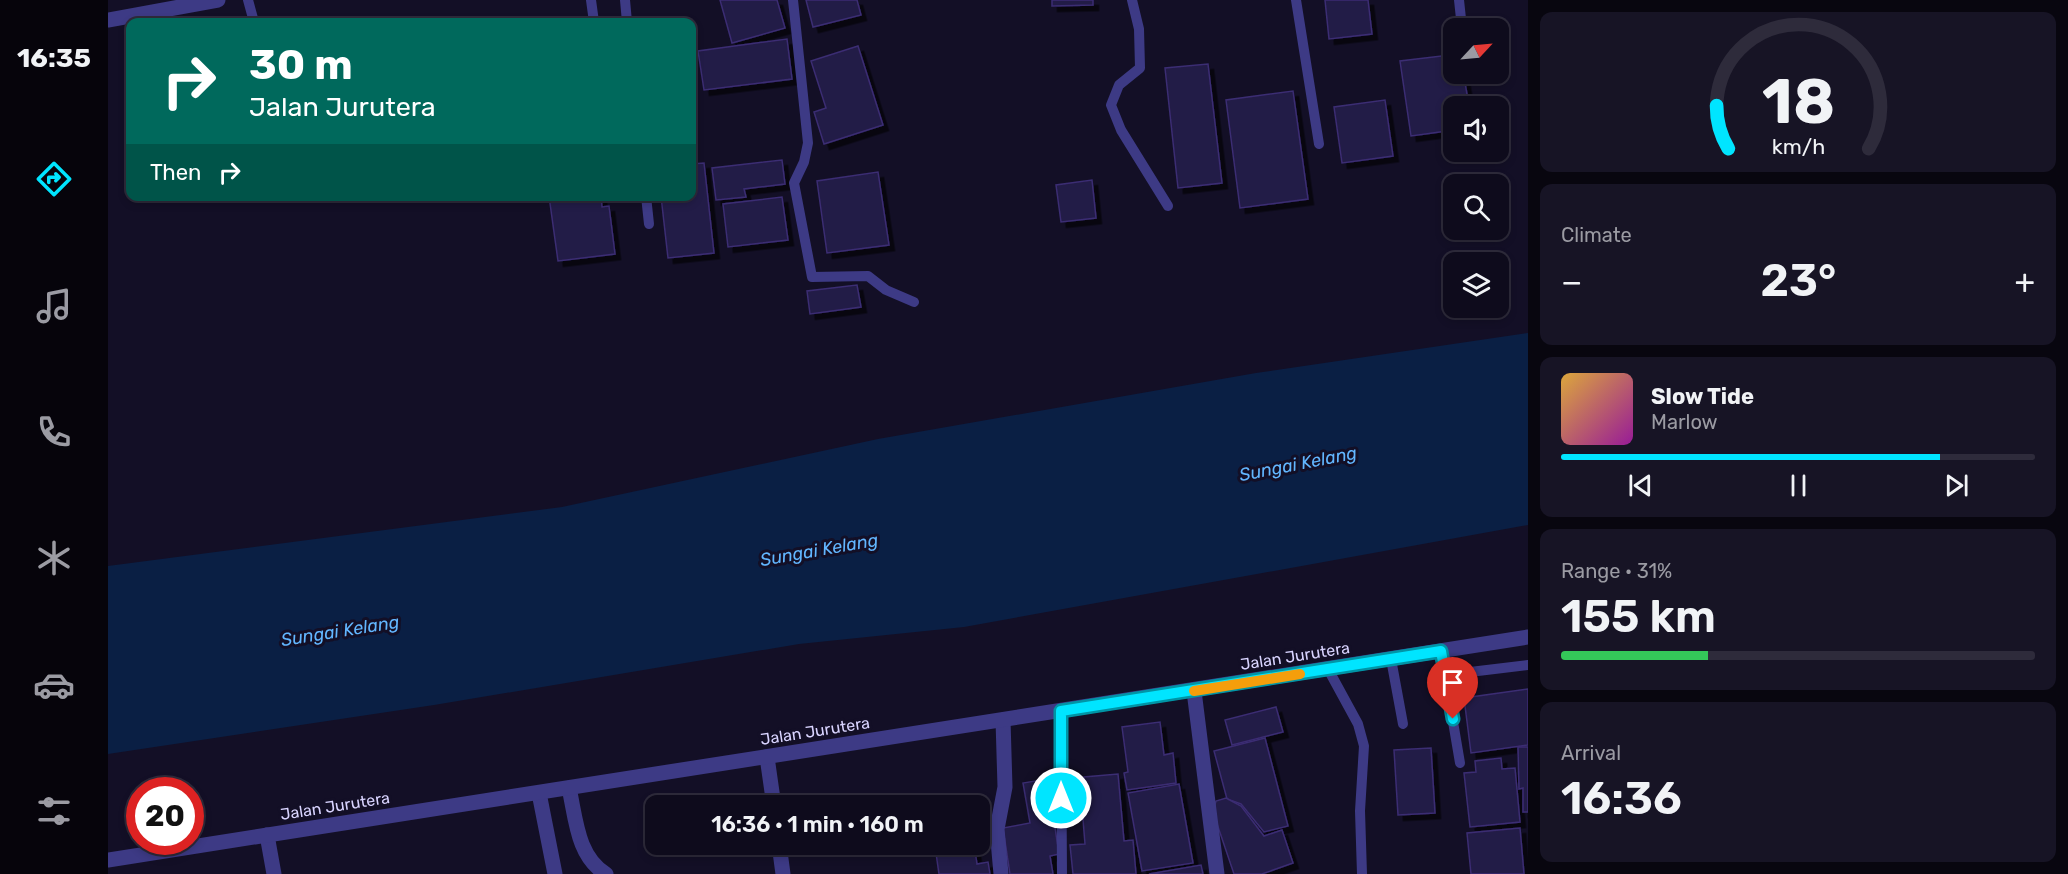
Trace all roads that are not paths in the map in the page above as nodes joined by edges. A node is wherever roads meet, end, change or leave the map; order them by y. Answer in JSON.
{"nodes":[{"id":1,"x":218,"y":0,"type":"edge"},
{"id":2,"x":248,"y":0,"type":"edge"},
{"id":3,"x":591,"y":0,"type":"edge"},
{"id":4,"x":625,"y":0,"type":"edge"},
{"id":5,"x":793,"y":0,"type":"edge"},
{"id":6,"x":1132,"y":0,"type":"edge"},
{"id":7,"x":1296,"y":0,"type":"edge"},
{"id":8,"x":1459,"y":0,"type":"edge"},
{"id":9,"x":253,"y":18,"type":"edge"},
{"id":10,"x":593,"y":18,"type":"edge"},
{"id":11,"x":627,"y":18,"type":"edge"},
{"id":12,"x":1461,"y":18,"type":"edge"},
{"id":13,"x":108,"y":20,"type":"edge"},
{"id":14,"x":1318,"y":144,"type":"dead end"},
{"id":15,"x":647,"y":201,"type":"edge"},
{"id":16,"x":1168,"y":206,"type":"dead end"},
{"id":17,"x":649,"y":224,"type":"dead end"},
{"id":18,"x":914,"y":302,"type":"dead end"},
{"id":19,"x":1528,"y":637,"type":"edge"},
{"id":20,"x":1441,"y":651,"type":"junction"},
{"id":21,"x":1391,"y":659,"type":"junction"},
{"id":22,"x":1528,"y":665,"type":"edge"},
{"id":23,"x":1328,"y":669,"type":"junction"},
{"id":24,"x":1445,"y":675,"type":"junction"},
{"id":25,"x":1194,"y":691,"type":"junction"},
{"id":26,"x":1061,"y":711,"type":"junction"},
{"id":27,"x":1003,"y":720,"type":"junction"},
{"id":28,"x":1403,"y":723,"type":"dead end"},
{"id":29,"x":767,"y":757,"type":"junction"},
{"id":30,"x":1460,"y":763,"type":"dead end"},
{"id":31,"x":569,"y":788,"type":"junction"},
{"id":32,"x":539,"y":793,"type":"junction"},
{"id":33,"x":772,"y":795,"type":"edge"},
{"id":34,"x":267,"y":835,"type":"junction"},
{"id":35,"x":780,"y":855,"type":"edge"},
{"id":36,"x":108,"y":860,"type":"edge"},
{"id":37,"x":274,"y":874,"type":"edge"},
{"id":38,"x":555,"y":874,"type":"edge"},
{"id":39,"x":606,"y":874,"type":"edge"},
{"id":40,"x":783,"y":874,"type":"edge"},
{"id":41,"x":1001,"y":874,"type":"edge"},
{"id":42,"x":1062,"y":874,"type":"edge"},
{"id":43,"x":1217,"y":874,"type":"edge"},
{"id":44,"x":1362,"y":874,"type":"edge"}],
"edges":[{"from":1,"to":13,"type":"street"},
{"from":2,"to":9,"type":"lane"},
{"from":3,"to":10,"type":"lane"},
{"from":4,"to":11,"type":"lane"},
{"from":5,"to":18,"type":"lane"},
{"from":6,"to":16,"type":"lane"},
{"from":7,"to":14,"type":"lane"},
{"from":8,"to":12,"type":"lane"},
{"from":15,"to":17,"type":"lane"},
{"from":19,"to":20,"type":"street","name":"Jalan Jurutera"},
{"from":20,"to":21,"type":"street","name":"Jalan Jurutera"},
{"from":20,"to":24,"type":"lane"},
{"from":21,"to":23,"type":"street","name":"Jalan Jurutera"},
{"from":21,"to":28,"type":"lane"},
{"from":22,"to":24,"type":"lane"},
{"from":23,"to":25,"type":"street","name":"Jalan Jurutera"},
{"from":23,"to":44,"type":"lane"},
{"from":24,"to":30,"type":"lane"},
{"from":25,"to":26,"type":"street","name":"Jalan Jurutera"},
{"from":25,"to":43,"type":"street"},
{"from":26,"to":27,"type":"street","name":"Jalan Jurutera"},
{"from":26,"to":42,"type":"lane"},
{"from":27,"to":29,"type":"street","name":"Jalan Jurutera"},
{"from":27,"to":41,"type":"street"},
{"from":29,"to":31,"type":"street","name":"Jalan Jurutera"},
{"from":29,"to":33,"type":"street"},
{"from":31,"to":32,"type":"street","name":"Jalan Jurutera"},
{"from":31,"to":39,"type":"street"},
{"from":32,"to":34,"type":"street","name":"Jalan Jurutera"},
{"from":32,"to":38,"type":"street"},
{"from":34,"to":36,"type":"street","name":"Jalan Jurutera"},
{"from":34,"to":37,"type":"street"},
{"from":35,"to":40,"type":"street"}]}
